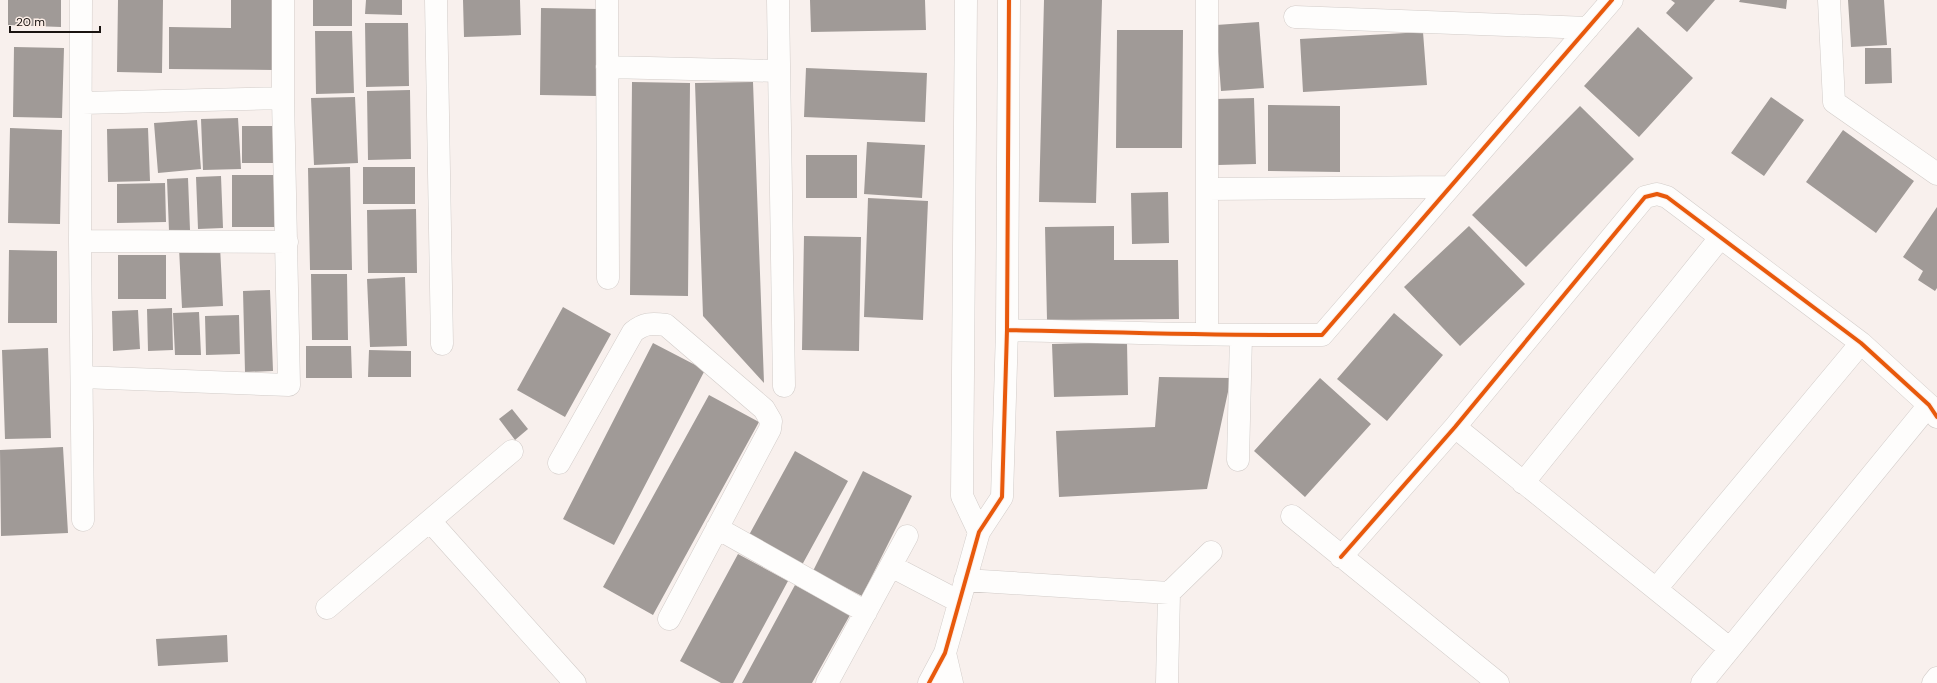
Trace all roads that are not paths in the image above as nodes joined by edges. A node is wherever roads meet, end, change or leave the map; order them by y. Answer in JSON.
{"nodes":[{"id":1,"x":81,"y":0,"type":"edge"},
{"id":2,"x":283,"y":0,"type":"edge"},
{"id":3,"x":436,"y":0,"type":"edge"},
{"id":4,"x":607,"y":0,"type":"edge"},
{"id":5,"x":778,"y":0,"type":"edge"},
{"id":6,"x":966,"y":0,"type":"edge"},
{"id":7,"x":1008,"y":0,"type":"edge"},
{"id":8,"x":1208,"y":0,"type":"edge"},
{"id":9,"x":1612,"y":0,"type":"edge"},
{"id":10,"x":1828,"y":0,"type":"edge"},
{"id":11,"x":1295,"y":17,"type":"dead end"},
{"id":12,"x":1588,"y":28,"type":"junction"},
{"id":13,"x":607,"y":67,"type":"junction"},
{"id":14,"x":779,"y":71,"type":"junction"},
{"id":15,"x":283,"y":98,"type":"junction"},
{"id":16,"x":82,"y":103,"type":"junction"},
{"id":17,"x":1937,"y":174,"type":"edge"},
{"id":18,"x":1450,"y":187,"type":"junction"},
{"id":19,"x":1207,"y":189,"type":"junction"},
{"id":20,"x":1720,"y":238,"type":"junction"},
{"id":21,"x":80,"y":241,"type":"junction"},
{"id":22,"x":287,"y":242,"type":"junction"},
{"id":23,"x":608,"y":278,"type":"dead end"},
{"id":24,"x":1007,"y":330,"type":"junction"},
{"id":25,"x":1207,"y":333,"type":"junction"},
{"id":26,"x":1241,"y":336,"type":"junction"},
{"id":27,"x":1861,"y":343,"type":"junction"},
{"id":28,"x":442,"y":344,"type":"dead end"},
{"id":29,"x":82,"y":377,"type":"junction"},
{"id":30,"x":784,"y":386,"type":"dead end"},
{"id":31,"x":1933,"y":411,"type":"edge"},
{"id":32,"x":1455,"y":427,"type":"junction"},
{"id":33,"x":512,"y":451,"type":"dead end"},
{"id":34,"x":1238,"y":460,"type":"dead end"},
{"id":35,"x":559,"y":462,"type":"dead end"},
{"id":36,"x":1523,"y":483,"type":"junction"},
{"id":37,"x":1292,"y":516,"type":"dead end"},
{"id":38,"x":83,"y":520,"type":"dead end"},
{"id":39,"x":430,"y":521,"type":"junction"},
{"id":40,"x":717,"y":528,"type":"junction"},
{"id":41,"x":979,"y":532,"type":"junction"},
{"id":42,"x":908,"y":536,"type":"dead end"},
{"id":43,"x":1211,"y":552,"type":"dead end"},
{"id":44,"x":1341,"y":557,"type":"junction"},
{"id":45,"x":891,"y":566,"type":"junction"},
{"id":46,"x":965,"y":580,"type":"junction"},
{"id":47,"x":1656,"y":589,"type":"junction"},
{"id":48,"x":1169,"y":594,"type":"junction"},
{"id":49,"x":958,"y":601,"type":"junction"},
{"id":50,"x":327,"y":608,"type":"dead end"},
{"id":51,"x":866,"y":612,"type":"junction"},
{"id":52,"x":668,"y":619,"type":"dead end"},
{"id":53,"x":1730,"y":648,"type":"junction"},
{"id":54,"x":945,"y":653,"type":"junction"},
{"id":55,"x":1937,"y":678,"type":"edge"},
{"id":56,"x":574,"y":683,"type":"edge"},
{"id":57,"x":827,"y":683,"type":"edge"},
{"id":58,"x":929,"y":683,"type":"edge"},
{"id":59,"x":952,"y":683,"type":"edge"},
{"id":60,"x":1168,"y":683,"type":"edge"},
{"id":61,"x":1498,"y":683,"type":"edge"},
{"id":62,"x":1702,"y":683,"type":"edge"},
{"id":63,"x":1933,"y":683,"type":"edge"}],
"edges":[{"from":1,"to":16,"type":"street"},
{"from":2,"to":15,"type":"street"},
{"from":3,"to":28,"type":"street"},
{"from":4,"to":13,"type":"street"},
{"from":5,"to":14,"type":"street"},
{"from":6,"to":41,"type":"street"},
{"from":7,"to":24,"type":"street"},
{"from":8,"to":19,"type":"street"},
{"from":9,"to":12,"type":"street"},
{"from":10,"to":17,"type":"street"},
{"from":11,"to":12,"type":"street"},
{"from":12,"to":18,"type":"street"},
{"from":13,"to":14,"type":"street"},
{"from":13,"to":23,"type":"street"},
{"from":14,"to":30,"type":"street"},
{"from":15,"to":16,"type":"street"},
{"from":15,"to":22,"type":"street"},
{"from":16,"to":21,"type":"street"},
{"from":18,"to":19,"type":"street"},
{"from":18,"to":26,"type":"street"},
{"from":19,"to":25,"type":"street"},
{"from":20,"to":27,"type":"street"},
{"from":20,"to":32,"type":"street"},
{"from":20,"to":36,"type":"street"},
{"from":21,"to":22,"type":"street"},
{"from":21,"to":29,"type":"street"},
{"from":22,"to":29,"type":"street"},
{"from":24,"to":25,"type":"street"},
{"from":24,"to":41,"type":"street"},
{"from":25,"to":26,"type":"street"},
{"from":26,"to":34,"type":"street"},
{"from":27,"to":31,"type":"street"},
{"from":27,"to":47,"type":"street"},
{"from":29,"to":38,"type":"street"},
{"from":31,"to":53,"type":"street"},
{"from":32,"to":36,"type":"street"},
{"from":32,"to":44,"type":"street"},
{"from":33,"to":39,"type":"street"},
{"from":35,"to":40,"type":"street"},
{"from":36,"to":47,"type":"street"},
{"from":37,"to":44,"type":"street"},
{"from":39,"to":50,"type":"street"},
{"from":39,"to":56,"type":"street"},
{"from":40,"to":51,"type":"street"},
{"from":40,"to":52,"type":"street"},
{"from":41,"to":46,"type":"street"},
{"from":42,"to":45,"type":"street"},
{"from":43,"to":48,"type":"street"},
{"from":44,"to":61,"type":"street"},
{"from":45,"to":49,"type":"street"},
{"from":45,"to":51,"type":"street"},
{"from":46,"to":48,"type":"street"},
{"from":46,"to":49,"type":"street"},
{"from":47,"to":53,"type":"street"},
{"from":48,"to":60,"type":"street"},
{"from":49,"to":54,"type":"street"},
{"from":51,"to":57,"type":"street"},
{"from":53,"to":62,"type":"street"},
{"from":54,"to":58,"type":"street"},
{"from":54,"to":59,"type":"street"},
{"from":55,"to":63,"type":"street"}]}
